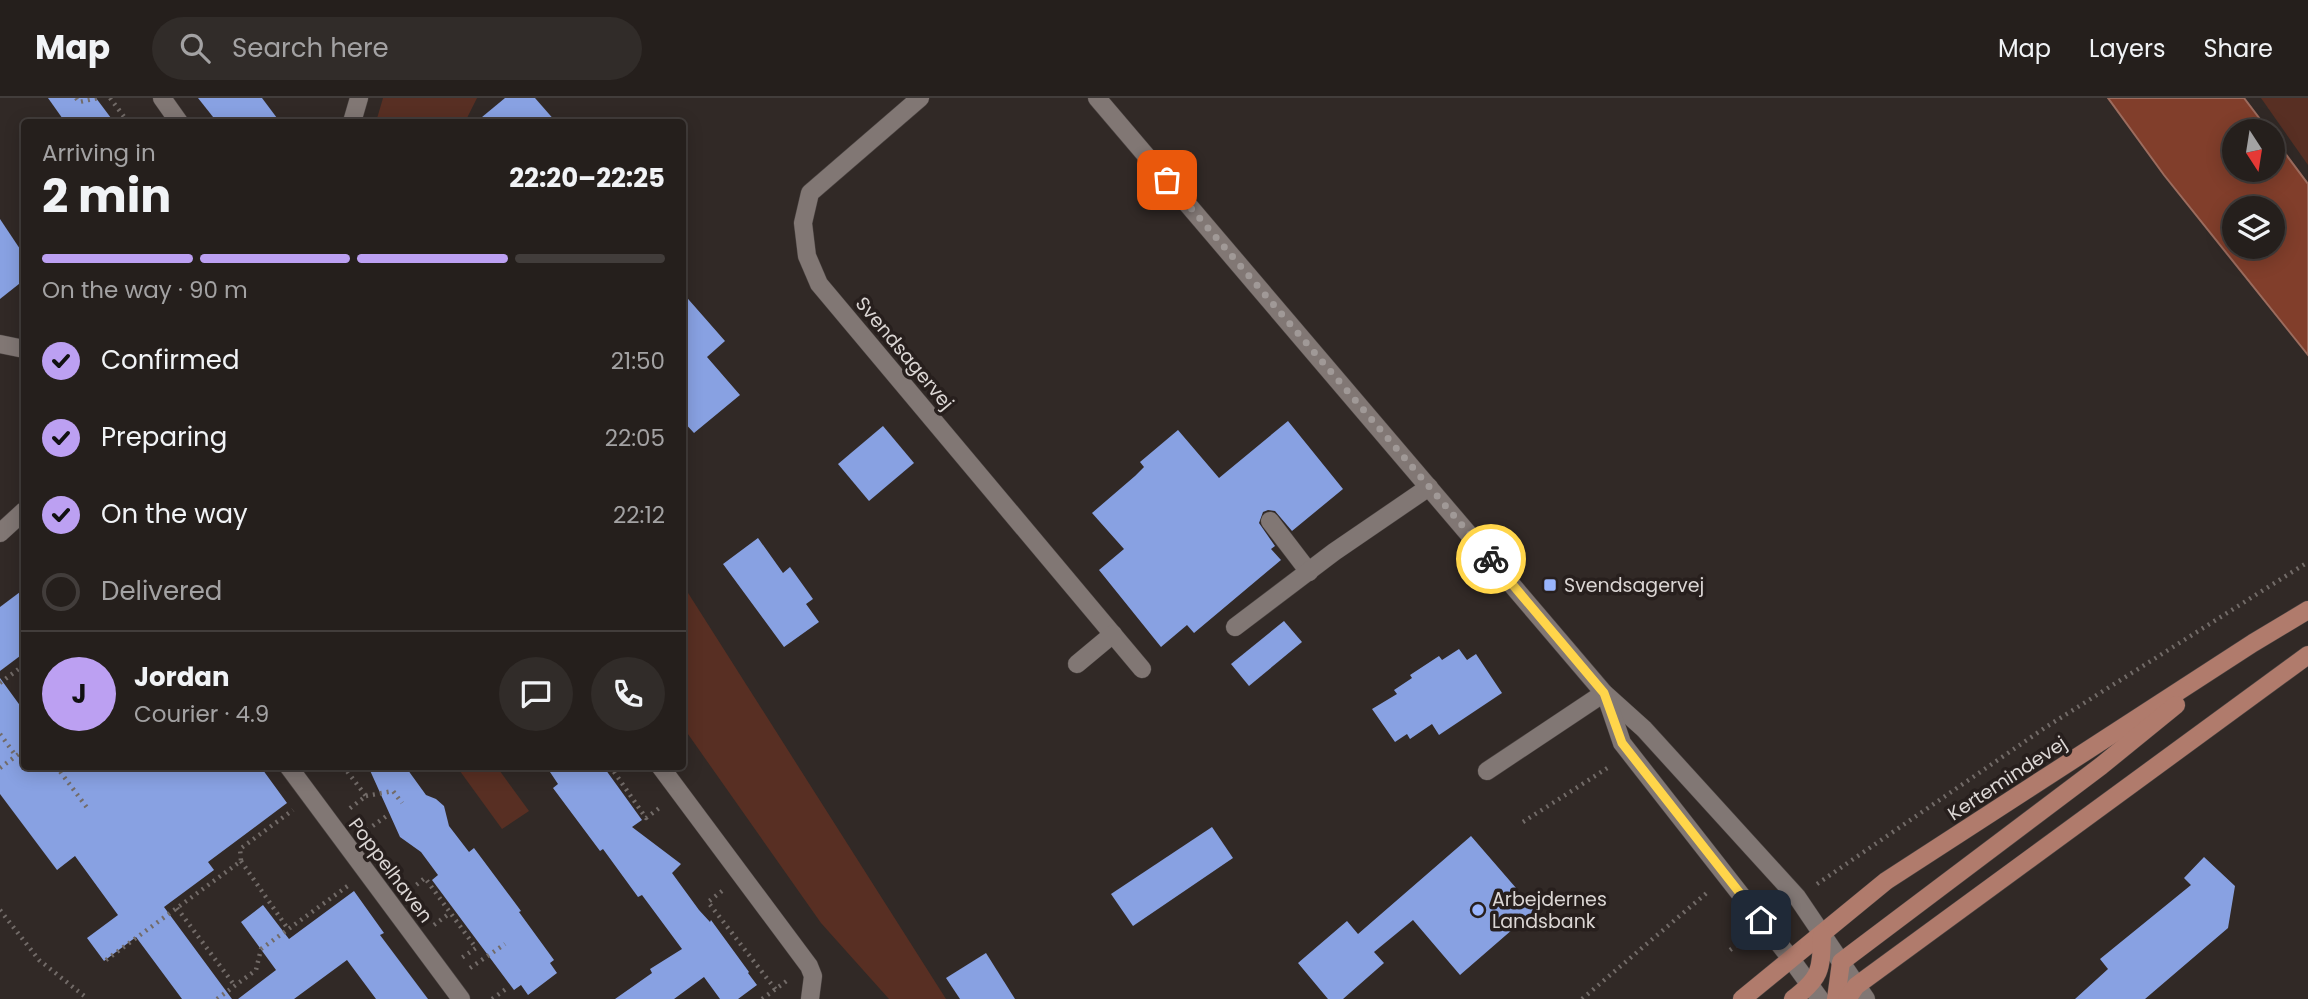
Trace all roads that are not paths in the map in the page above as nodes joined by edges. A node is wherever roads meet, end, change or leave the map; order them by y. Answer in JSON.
{"nodes":[{"id":1,"x":162,"y":98,"type":"edge"},
{"id":2,"x":359,"y":98,"type":"edge"},
{"id":3,"x":919,"y":98,"type":"edge"},
{"id":4,"x":1097,"y":98,"type":"edge"},
{"id":5,"x":177,"y":119,"type":"edge"},
{"id":6,"x":353,"y":119,"type":"edge"},
{"id":7,"x":0,"y":344,"type":"edge"},
{"id":8,"x":21,"y":348,"type":"edge"},
{"id":9,"x":1429,"y":487,"type":"junction"},
{"id":10,"x":21,"y":514,"type":"edge"},
{"id":11,"x":1270,"y":522,"type":"dead end"},
{"id":12,"x":0,"y":533,"type":"edge"},
{"id":13,"x":1308,"y":572,"type":"junction"},
{"id":14,"x":2308,"y":610,"type":"edge"},
{"id":15,"x":1235,"y":627,"type":"dead end"},
{"id":16,"x":1113,"y":634,"type":"junction"},
{"id":17,"x":2253,"y":643,"type":"junction"},
{"id":18,"x":2308,"y":655,"type":"edge"},
{"id":19,"x":1077,"y":664,"type":"dead end"},
{"id":20,"x":1142,"y":669,"type":"dead end"},
{"id":21,"x":1604,"y":693,"type":"junction"},
{"id":22,"x":291,"y":770,"type":"edge"},
{"id":23,"x":663,"y":770,"type":"edge"},
{"id":24,"x":1487,"y":771,"type":"dead end"},
{"id":25,"x":1822,"y":934,"type":"junction"},
{"id":26,"x":1791,"y":959,"type":"junction"},
{"id":27,"x":1841,"y":962,"type":"junction"},
{"id":28,"x":1815,"y":993,"type":"edge"},
{"id":29,"x":1857,"y":995,"type":"edge"},
{"id":30,"x":461,"y":999,"type":"edge"},
{"id":31,"x":810,"y":999,"type":"edge"},
{"id":32,"x":1742,"y":999,"type":"edge"},
{"id":33,"x":1793,"y":999,"type":"edge"},
{"id":34,"x":1836,"y":999,"type":"edge"}],
"edges":[{"from":1,"to":5,"type":"street"},
{"from":2,"to":6,"type":"street"},
{"from":3,"to":16,"type":"street","name":"Svendsagervej"},
{"from":4,"to":9,"type":"street"},
{"from":7,"to":8,"type":"street"},
{"from":9,"to":13,"type":"street"},
{"from":9,"to":21,"type":"street"},
{"from":10,"to":12,"type":"street"},
{"from":11,"to":13,"type":"street"},
{"from":13,"to":15,"type":"street"},
{"from":14,"to":17,"type":"main road","name":"Kertemindevej"},
{"from":16,"to":19,"type":"street"},
{"from":16,"to":20,"type":"street","name":"Svendsagervej"},
{"from":17,"to":25,"type":"main road","name":"Kertemindevej"},
{"from":17,"to":27,"type":"main road"},
{"from":18,"to":29,"type":"main road"},
{"from":21,"to":24,"type":"street"},
{"from":21,"to":25,"type":"street"},
{"from":21,"to":26,"type":"street"},
{"from":22,"to":30,"type":"street","name":"Poppelhaven"},
{"from":23,"to":31,"type":"street"},
{"from":25,"to":26,"type":"main road","name":"Kertemindevej"},
{"from":25,"to":27,"type":"street"},
{"from":25,"to":28,"type":"main road"},
{"from":26,"to":28,"type":"street"},
{"from":26,"to":32,"type":"main road","name":"Kertemindevej"},
{"from":27,"to":29,"type":"street"},
{"from":27,"to":34,"type":"main road"},
{"from":28,"to":33,"type":"main road"}]}
